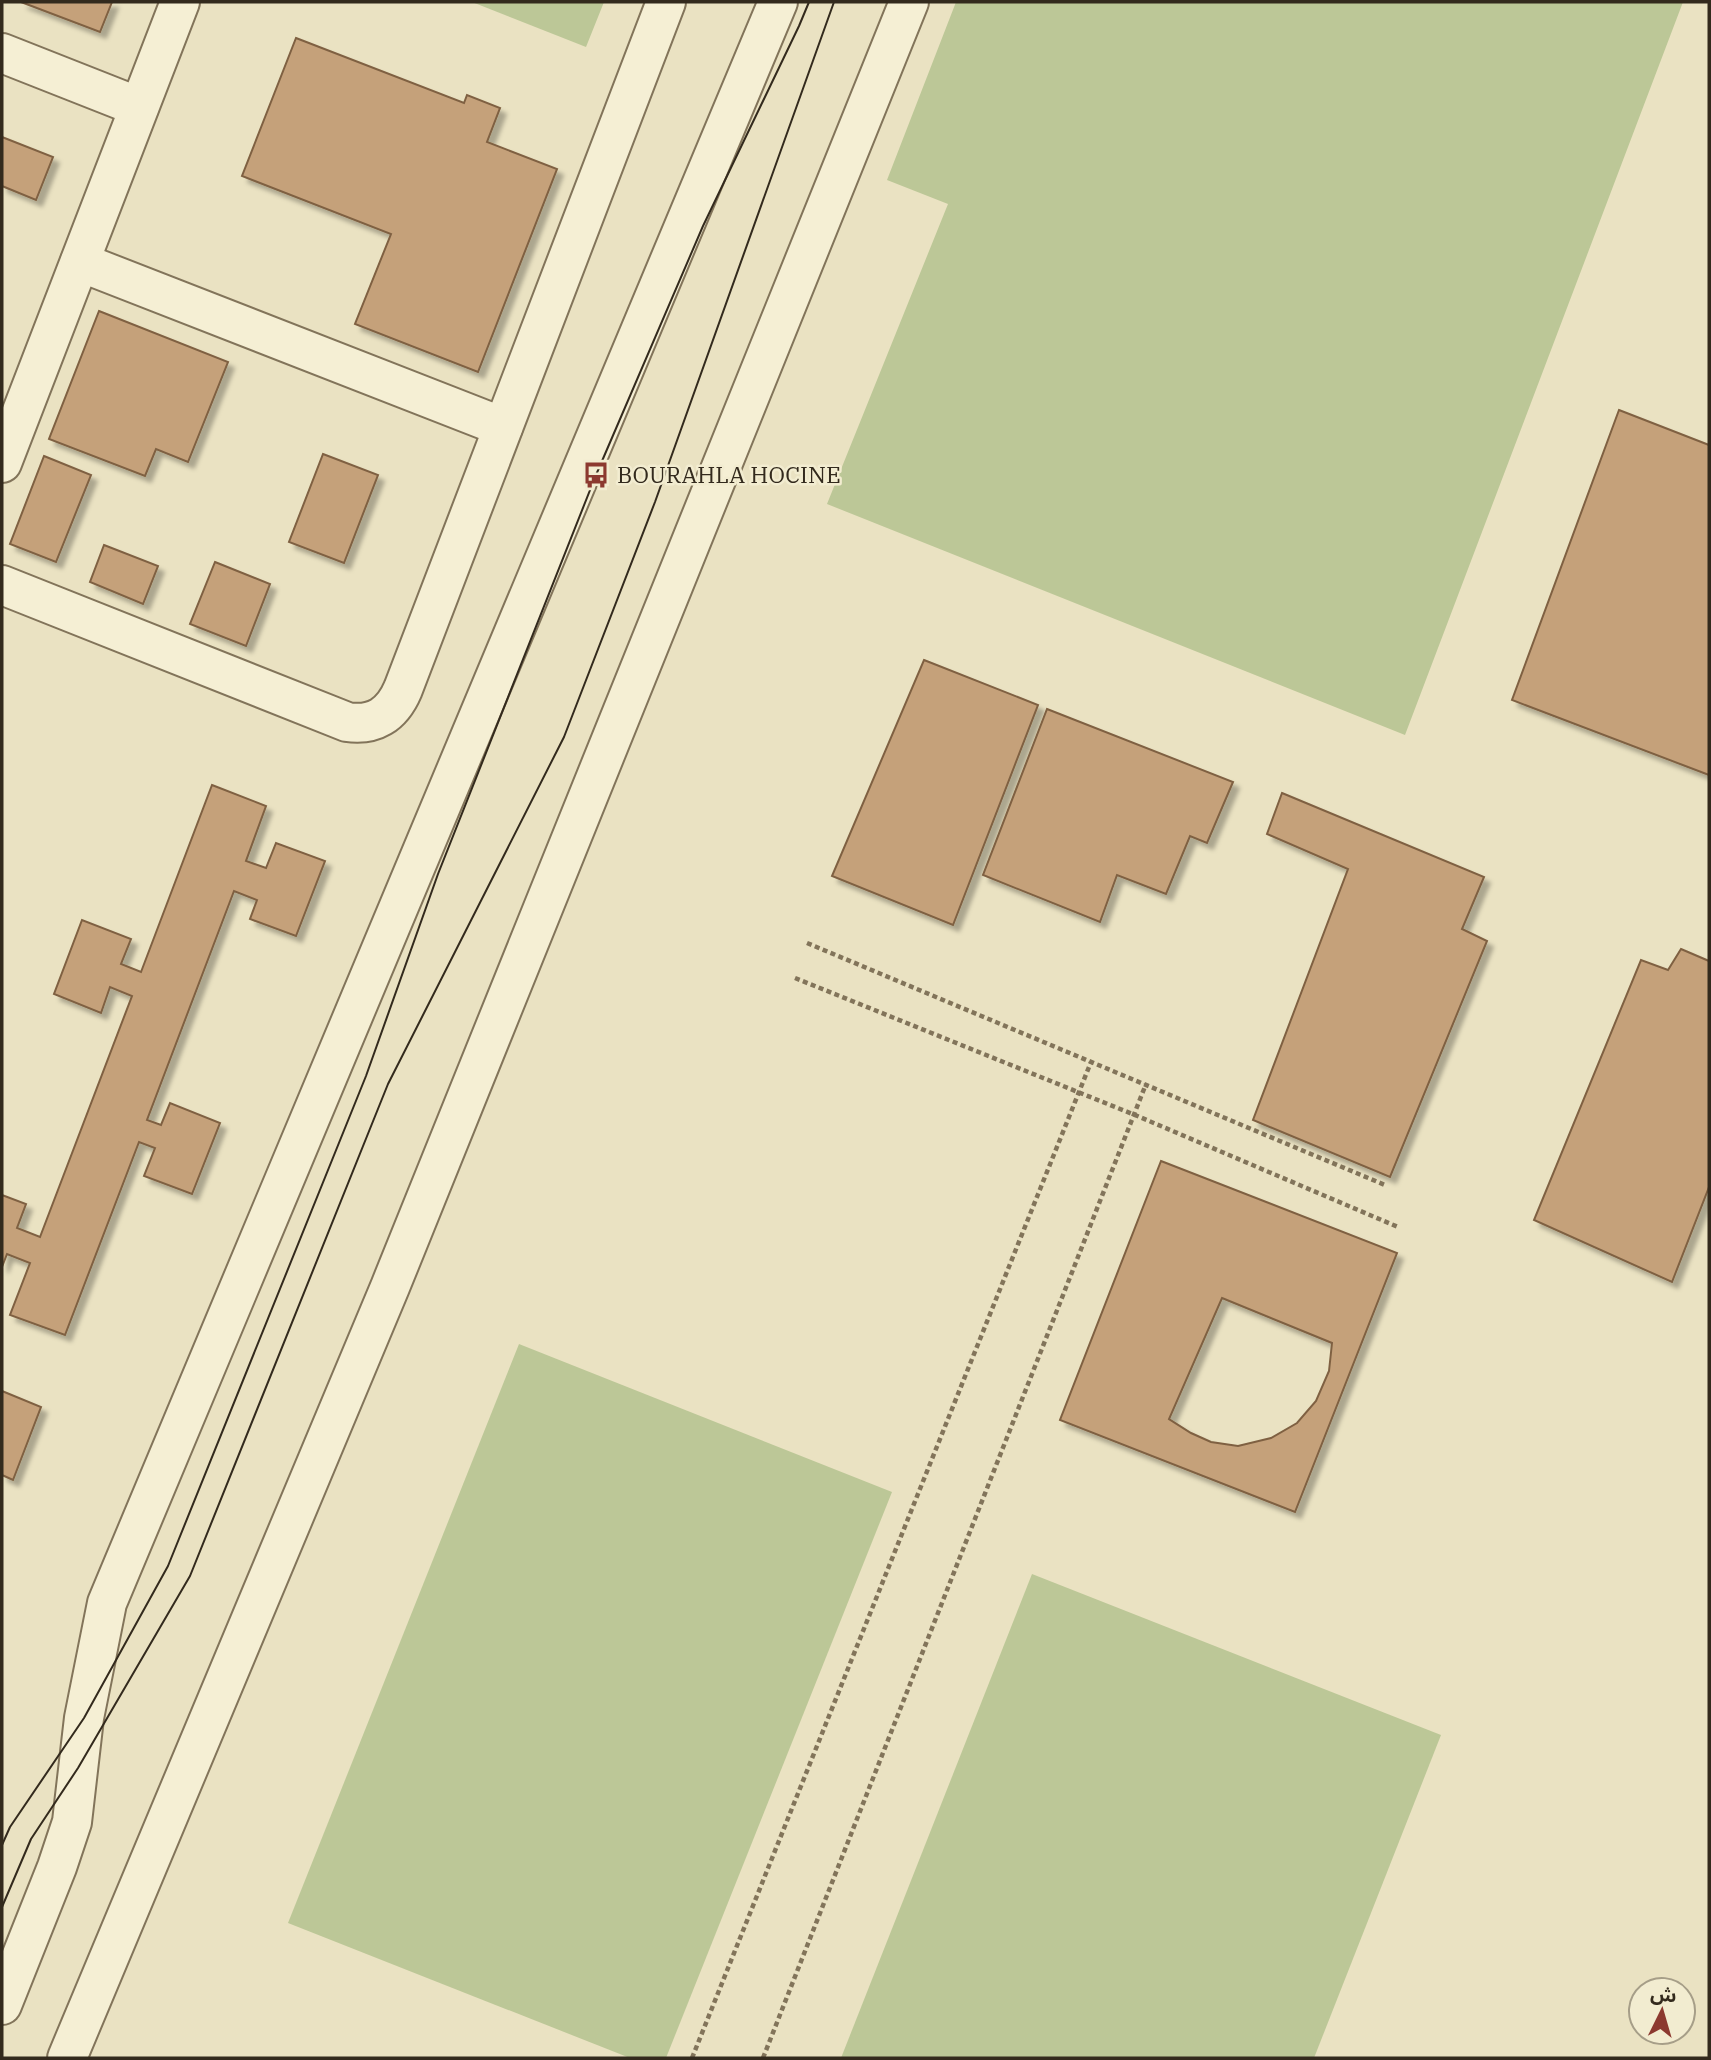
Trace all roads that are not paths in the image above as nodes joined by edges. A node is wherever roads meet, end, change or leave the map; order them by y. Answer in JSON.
{"nodes":[{"id":1,"x":180,"y":2,"type":"edge"},
{"id":2,"x":666,"y":2,"type":"edge"},
{"id":3,"x":778,"y":2,"type":"edge"},
{"id":4,"x":909,"y":2,"type":"edge"},
{"id":5,"x":2,"y":53,"type":"edge"},
{"id":6,"x":139,"y":107,"type":"junction"},
{"id":7,"x":79,"y":262,"type":"junction"},
{"id":8,"x":503,"y":427,"type":"junction"},
{"id":9,"x":2,"y":463,"type":"edge"},
{"id":10,"x":2,"y":585,"type":"edge"},
{"id":11,"x":2,"y":2005,"type":"edge"},
{"id":12,"x":67,"y":2058,"type":"edge"}],
"edges":[{"from":1,"to":6,"type":"street"},
{"from":2,"to":8,"type":"street"},
{"from":3,"to":11,"type":"street"},
{"from":4,"to":12,"type":"street"},
{"from":5,"to":6,"type":"street"},
{"from":6,"to":7,"type":"street"},
{"from":7,"to":8,"type":"street"},
{"from":7,"to":9,"type":"street"},
{"from":8,"to":10,"type":"street"}]}
